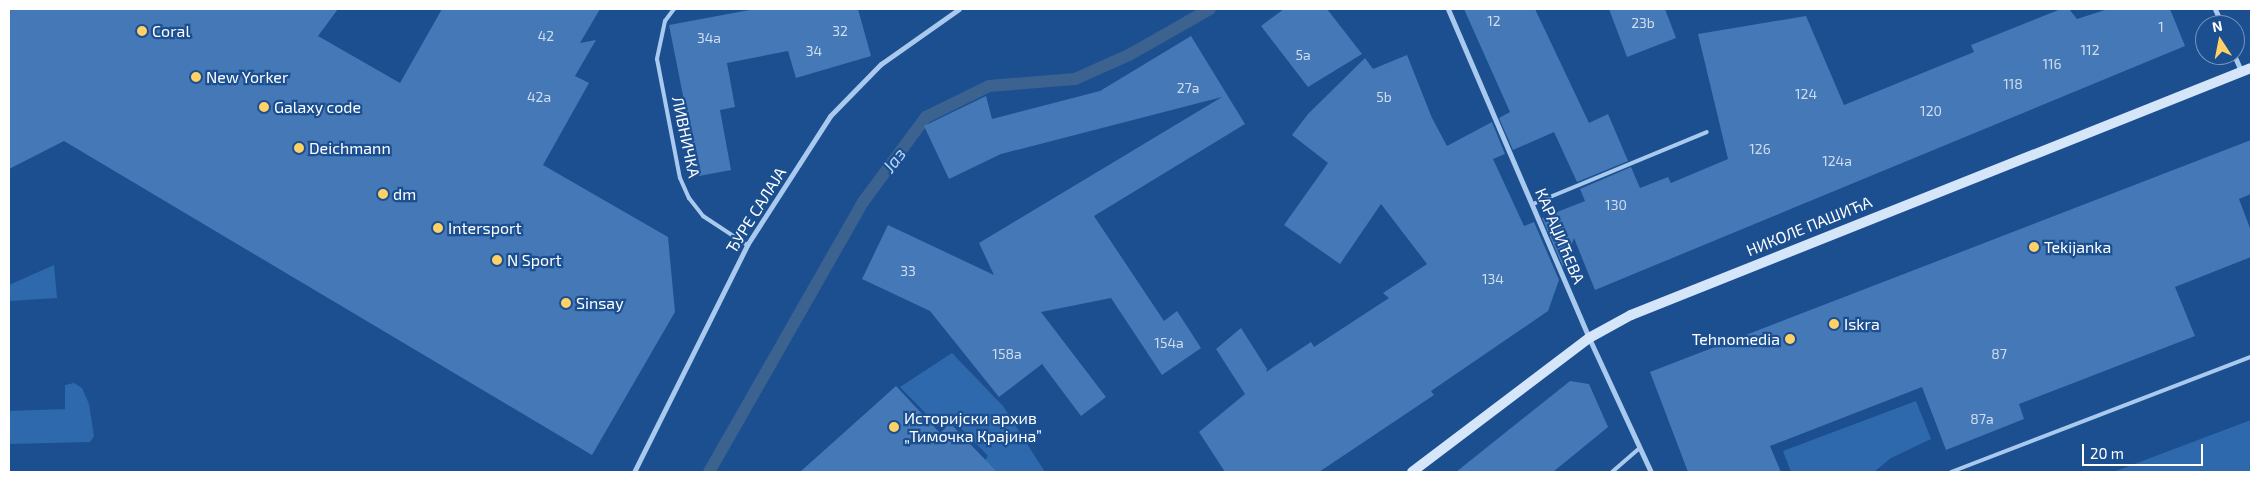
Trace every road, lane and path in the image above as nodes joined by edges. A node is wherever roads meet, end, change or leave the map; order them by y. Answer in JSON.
{"nodes":[{"id":1,"x":674,"y":9,"type":"edge"},
{"id":2,"x":959,"y":9,"type":"edge"},
{"id":3,"x":1448,"y":9,"type":"edge"},
{"id":4,"x":2246,"y":70,"type":"edge"},
{"id":5,"x":1707,"y":132,"type":"dead end"},
{"id":6,"x":1532,"y":204,"type":"junction"},
{"id":7,"x":747,"y":246,"type":"junction"},
{"id":8,"x":1589,"y":338,"type":"junction"},
{"id":9,"x":2251,"y":357,"type":"edge"},
{"id":10,"x":1640,"y":448,"type":"junction"},
{"id":11,"x":634,"y":472,"type":"edge"},
{"id":12,"x":1412,"y":472,"type":"edge"},
{"id":13,"x":1612,"y":472,"type":"edge"},
{"id":14,"x":1651,"y":472,"type":"edge"},
{"id":15,"x":1951,"y":472,"type":"edge"}],
"edges":[{"from":1,"to":7,"type":"lane","name":"ЛИВНИЧКА"},
{"from":2,"to":7,"type":"street","name":"ЂУРЕ САЛАЈА"},
{"from":3,"to":6,"type":"street","name":"КАРАЏИЋЕВА"},
{"from":4,"to":8,"type":"street","name":"НИКОЛЕ ПАШИЋА"},
{"from":5,"to":6,"type":"lane"},
{"from":6,"to":8,"type":"street","name":"КАРАЏИЋЕВА"},
{"from":7,"to":11,"type":"street","name":"ЂУРЕ САЛАЈА"},
{"from":8,"to":10,"type":"street","name":"КАРАЏИЋЕВА"},
{"from":8,"to":12,"type":"street","name":"НИКОЛЕ ПАШИЋА"},
{"from":9,"to":15,"type":"lane"},
{"from":10,"to":13,"type":"lane"},
{"from":10,"to":14,"type":"street","name":"КАРАЏИЋЕВА"}]}
